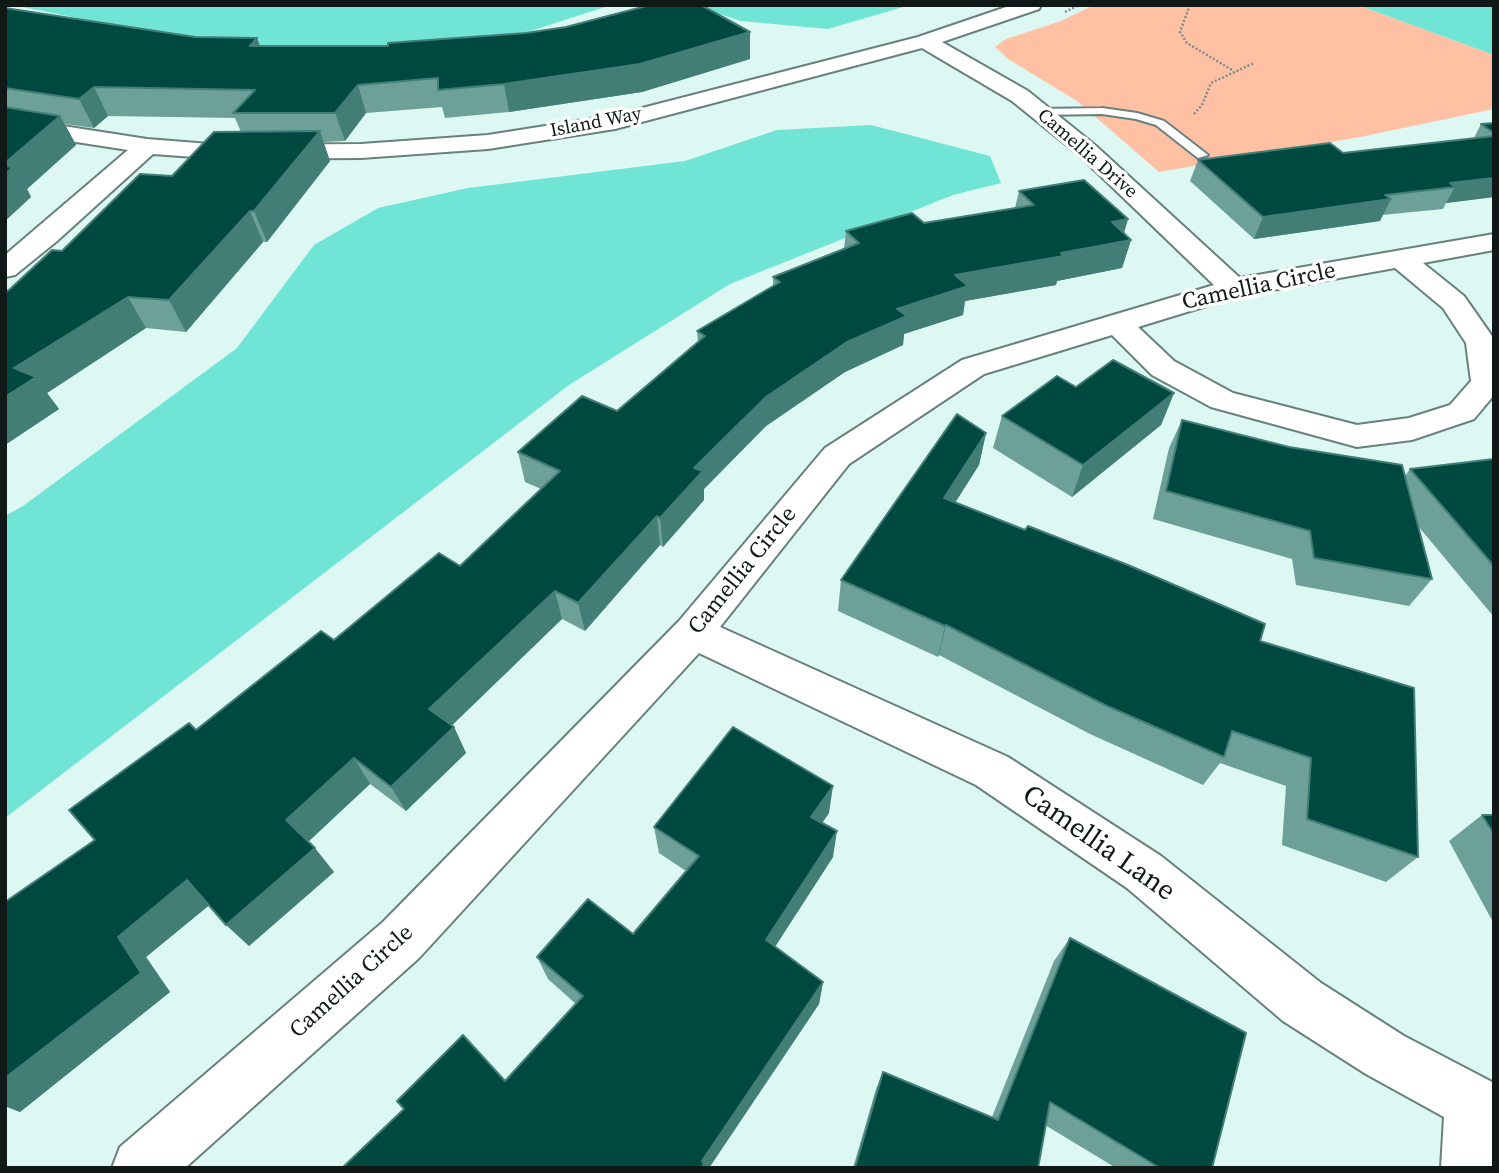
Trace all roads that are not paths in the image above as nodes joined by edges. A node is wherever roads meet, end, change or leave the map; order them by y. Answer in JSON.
{"nodes":[{"id":1,"x":1032,"y":5,"type":"edge"},
{"id":2,"x":925,"y":41,"type":"junction"},
{"id":3,"x":1040,"y":113,"type":"junction"},
{"id":4,"x":5,"y":124,"type":"edge"},
{"id":5,"x":147,"y":146,"type":"junction"},
{"id":6,"x":1202,"y":155,"type":"dead end"},
{"id":7,"x":1494,"y":242,"type":"edge"},
{"id":8,"x":1403,"y":260,"type":"junction"},
{"id":9,"x":5,"y":269,"type":"edge"},
{"id":10,"x":1234,"y":288,"type":"junction"},
{"id":11,"x":1116,"y":322,"type":"junction"},
{"id":12,"x":693,"y":632,"type":"junction"},
{"id":13,"x":1483,"y":1110,"type":"edge"},
{"id":14,"x":141,"y":1168,"type":"edge"},
{"id":15,"x":1470,"y":1168,"type":"edge"}],
"edges":[{"from":1,"to":2,"type":"street","name":"Island Way"},
{"from":2,"to":3,"type":"street","name":"Camellia Drive"},
{"from":2,"to":5,"type":"street","name":"Island Way"},
{"from":3,"to":6,"type":"lane"},
{"from":3,"to":10,"type":"street","name":"Camellia Drive"},
{"from":4,"to":5,"type":"street","name":"Island Way"},
{"from":5,"to":9,"type":"street"},
{"from":7,"to":8,"type":"street","name":"Camellia Circle"},
{"from":8,"to":10,"type":"street","name":"Camellia Circle"},
{"from":8,"to":11,"type":"street"},
{"from":10,"to":11,"type":"street","name":"Camellia Circle"},
{"from":11,"to":12,"type":"street","name":"Camellia Circle"},
{"from":12,"to":13,"type":"street","name":"Camellia Lane"},
{"from":12,"to":14,"type":"street","name":"Camellia Circle"},
{"from":13,"to":15,"type":"street","name":"Camellia Lane"}]}
